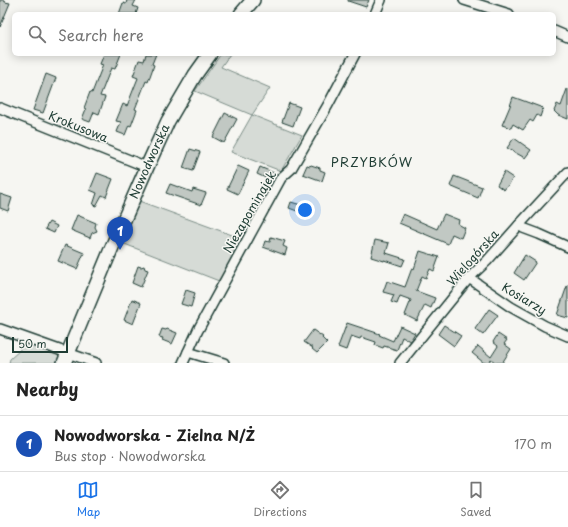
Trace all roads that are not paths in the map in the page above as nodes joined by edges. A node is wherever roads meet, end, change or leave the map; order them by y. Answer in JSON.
{"nodes":[{"id":1,"x":253,"y":0,"type":"edge"},
{"id":2,"x":381,"y":0,"type":"edge"},
{"id":3,"x":464,"y":0,"type":"edge"},
{"id":4,"x":243,"y":12,"type":"edge"},
{"id":5,"x":376,"y":12,"type":"edge"},
{"id":6,"x":503,"y":12,"type":"edge"},
{"id":7,"x":556,"y":32,"type":"edge"},
{"id":8,"x":568,"y":37,"type":"edge"},
{"id":9,"x":209,"y":56,"type":"edge"},
{"id":10,"x":354,"y":56,"type":"edge"},
{"id":11,"x":0,"y":108,"type":"edge"},
{"id":12,"x":147,"y":167,"type":"junction"},
{"id":13,"x":568,"y":172,"type":"edge"},
{"id":14,"x":518,"y":225,"type":"junction"},
{"id":15,"x":568,"y":247,"type":"edge"},
{"id":16,"x":469,"y":278,"type":"junction"},
{"id":17,"x":0,"y":329,"type":"edge"},
{"id":18,"x":568,"y":336,"type":"edge"},
{"id":19,"x":188,"y":352,"type":"junction"},
{"id":20,"x":66,"y":358,"type":"edge"},
{"id":21,"x":96,"y":363,"type":"edge"},
{"id":22,"x":183,"y":363,"type":"edge"},
{"id":23,"x":224,"y":363,"type":"edge"},
{"id":24,"x":400,"y":363,"type":"edge"}],
"edges":[{"from":1,"to":4,"type":"street"},
{"from":2,"to":5,"type":"street"},
{"from":3,"to":6,"type":"street"},
{"from":7,"to":8,"type":"street"},
{"from":9,"to":12,"type":"street","name":"Nowodworska"},
{"from":10,"to":19,"type":"street","name":"Niezapominajek"},
{"from":11,"to":12,"type":"street","name":"Krokusowa"},
{"from":12,"to":20,"type":"street","name":"Nowodworska"},
{"from":13,"to":14,"type":"street","name":"Wielogórska"},
{"from":14,"to":15,"type":"street"},
{"from":14,"to":16,"type":"street","name":"Wielogórska"},
{"from":16,"to":18,"type":"street","name":"Kosiarzy"},
{"from":16,"to":24,"type":"street","name":"Wielogórska"},
{"from":17,"to":20,"type":"street"},
{"from":19,"to":22,"type":"street","name":"Niezapominajek"},
{"from":19,"to":23,"type":"street"},
{"from":20,"to":21,"type":"street"}]}
